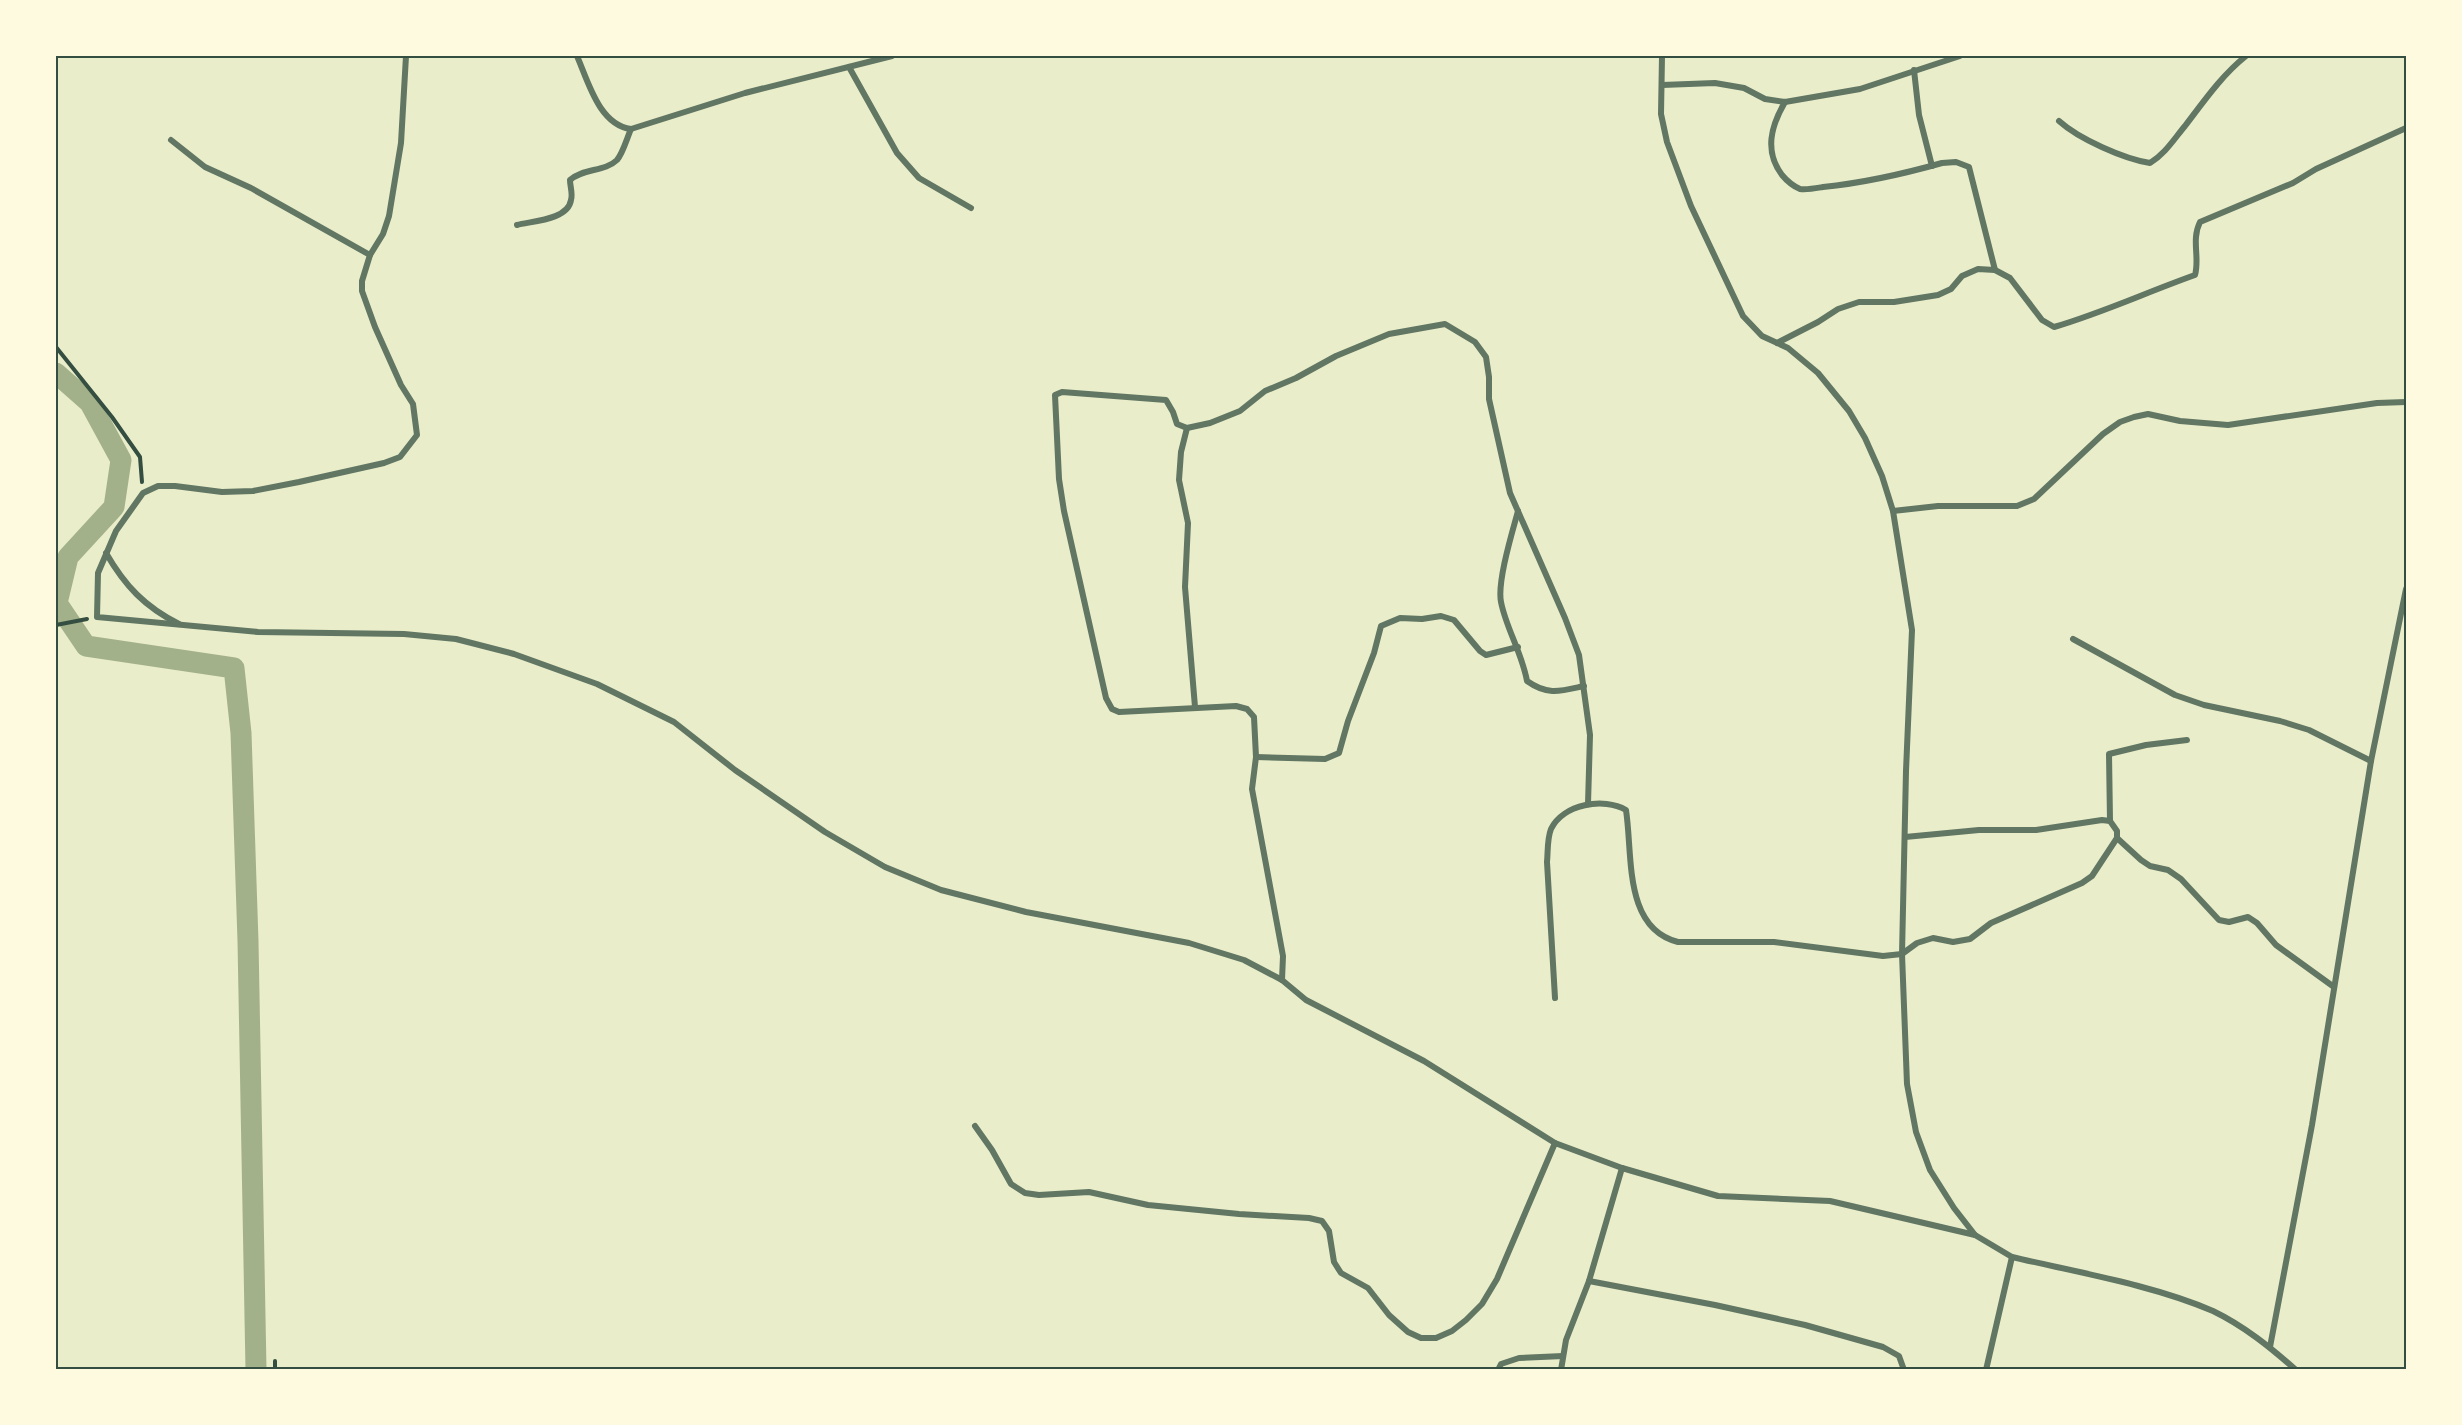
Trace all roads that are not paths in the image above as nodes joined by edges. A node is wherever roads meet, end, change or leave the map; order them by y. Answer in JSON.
{"nodes":[{"id":1,"x":406,"y":56,"type":"edge"},
{"id":2,"x":577,"y":56,"type":"edge"},
{"id":3,"x":892,"y":56,"type":"edge"},
{"id":4,"x":1662,"y":56,"type":"edge"},
{"id":5,"x":1960,"y":56,"type":"edge"},
{"id":6,"x":2246,"y":56,"type":"edge"},
{"id":7,"x":849,"y":68,"type":"junction"},
{"id":8,"x":1914,"y":70,"type":"junction"},
{"id":9,"x":1662,"y":85,"type":"junction"},
{"id":10,"x":1785,"y":102,"type":"junction"},
{"id":11,"x":2059,"y":121,"type":"dead end"},
{"id":12,"x":2406,"y":128,"type":"edge"},
{"id":13,"x":632,"y":129,"type":"junction"},
{"id":14,"x":171,"y":140,"type":"dead end"},
{"id":15,"x":1932,"y":166,"type":"junction"},
{"id":16,"x":971,"y":208,"type":"dead end"},
{"id":17,"x":517,"y":225,"type":"dead end"},
{"id":18,"x":370,"y":255,"type":"junction"},
{"id":19,"x":1995,"y":270,"type":"junction"},
{"id":20,"x":1777,"y":343,"type":"junction"},
{"id":21,"x":2406,"y":402,"type":"edge"},
{"id":22,"x":1187,"y":428,"type":"junction"},
{"id":23,"x":1518,"y":511,"type":"junction"},
{"id":24,"x":1893,"y":511,"type":"junction"},
{"id":25,"x":106,"y":553,"type":"junction"},
{"id":26,"x":2406,"y":589,"type":"edge"},
{"id":27,"x":185,"y":626,"type":"junction"},
{"id":28,"x":2073,"y":639,"type":"dead end"},
{"id":29,"x":1518,"y":647,"type":"junction"},
{"id":30,"x":1584,"y":686,"type":"junction"},
{"id":31,"x":1195,"y":707,"type":"junction"},
{"id":32,"x":2187,"y":740,"type":"dead end"},
{"id":33,"x":1256,"y":757,"type":"junction"},
{"id":34,"x":2371,"y":761,"type":"junction"},
{"id":35,"x":1588,"y":804,"type":"junction"},
{"id":36,"x":2110,"y":821,"type":"junction"},
{"id":37,"x":1905,"y":837,"type":"junction"},
{"id":38,"x":2117,"y":838,"type":"junction"},
{"id":39,"x":1902,"y":954,"type":"junction"},
{"id":40,"x":1282,"y":980,"type":"junction"},
{"id":41,"x":2334,"y":987,"type":"junction"},
{"id":42,"x":1555,"y":998,"type":"dead end"},
{"id":43,"x":975,"y":1126,"type":"dead end"},
{"id":44,"x":1555,"y":1143,"type":"junction"},
{"id":45,"x":1622,"y":1168,"type":"junction"},
{"id":46,"x":1975,"y":1235,"type":"junction"},
{"id":47,"x":2012,"y":1257,"type":"junction"},
{"id":48,"x":1589,"y":1281,"type":"junction"},
{"id":49,"x":2270,"y":1347,"type":"junction"},
{"id":50,"x":1563,"y":1356,"type":"junction"},
{"id":51,"x":1498,"y":1370,"type":"edge"},
{"id":52,"x":1561,"y":1370,"type":"edge"},
{"id":53,"x":1904,"y":1370,"type":"edge"},
{"id":54,"x":1986,"y":1370,"type":"edge"},
{"id":55,"x":2296,"y":1370,"type":"edge"}],
"edges":[{"from":1,"to":18,"type":"street"},
{"from":2,"to":13,"type":"street"},
{"from":3,"to":7,"type":"street"},
{"from":4,"to":9,"type":"street"},
{"from":5,"to":8,"type":"street"},
{"from":6,"to":11,"type":"street"},
{"from":7,"to":13,"type":"street"},
{"from":7,"to":16,"type":"street"},
{"from":8,"to":10,"type":"street"},
{"from":8,"to":15,"type":"street"},
{"from":9,"to":10,"type":"street"},
{"from":9,"to":20,"type":"street"},
{"from":10,"to":15,"type":"street"},
{"from":12,"to":19,"type":"street"},
{"from":13,"to":17,"type":"street"},
{"from":14,"to":18,"type":"street"},
{"from":15,"to":19,"type":"street"},
{"from":18,"to":25,"type":"street"},
{"from":19,"to":20,"type":"street"},
{"from":20,"to":24,"type":"street"},
{"from":21,"to":24,"type":"street"},
{"from":22,"to":23,"type":"street"},
{"from":22,"to":31,"type":"street"},
{"from":22,"to":31,"type":"street"},
{"from":23,"to":29,"type":"street"},
{"from":23,"to":30,"type":"street"},
{"from":24,"to":37,"type":"street"},
{"from":25,"to":27,"type":"street"},
{"from":25,"to":27,"type":"street"},
{"from":26,"to":34,"type":"street"},
{"from":27,"to":40,"type":"street"},
{"from":28,"to":34,"type":"street"},
{"from":29,"to":30,"type":"street"},
{"from":29,"to":33,"type":"street"},
{"from":30,"to":35,"type":"street"},
{"from":31,"to":33,"type":"street"},
{"from":32,"to":36,"type":"street"},
{"from":33,"to":40,"type":"street"},
{"from":34,"to":41,"type":"street"},
{"from":35,"to":39,"type":"street"},
{"from":35,"to":42,"type":"street"},
{"from":36,"to":37,"type":"street"},
{"from":36,"to":38,"type":"street"},
{"from":37,"to":39,"type":"street"},
{"from":38,"to":39,"type":"street"},
{"from":38,"to":41,"type":"street"},
{"from":39,"to":46,"type":"street"},
{"from":40,"to":44,"type":"street"},
{"from":41,"to":49,"type":"street"},
{"from":43,"to":44,"type":"street"},
{"from":44,"to":45,"type":"street"},
{"from":45,"to":46,"type":"street"},
{"from":45,"to":48,"type":"street"},
{"from":46,"to":47,"type":"street"},
{"from":47,"to":49,"type":"street"},
{"from":47,"to":54,"type":"street"},
{"from":48,"to":50,"type":"street"},
{"from":48,"to":53,"type":"street"},
{"from":49,"to":55,"type":"street"},
{"from":50,"to":51,"type":"street"},
{"from":50,"to":52,"type":"street"}]}
